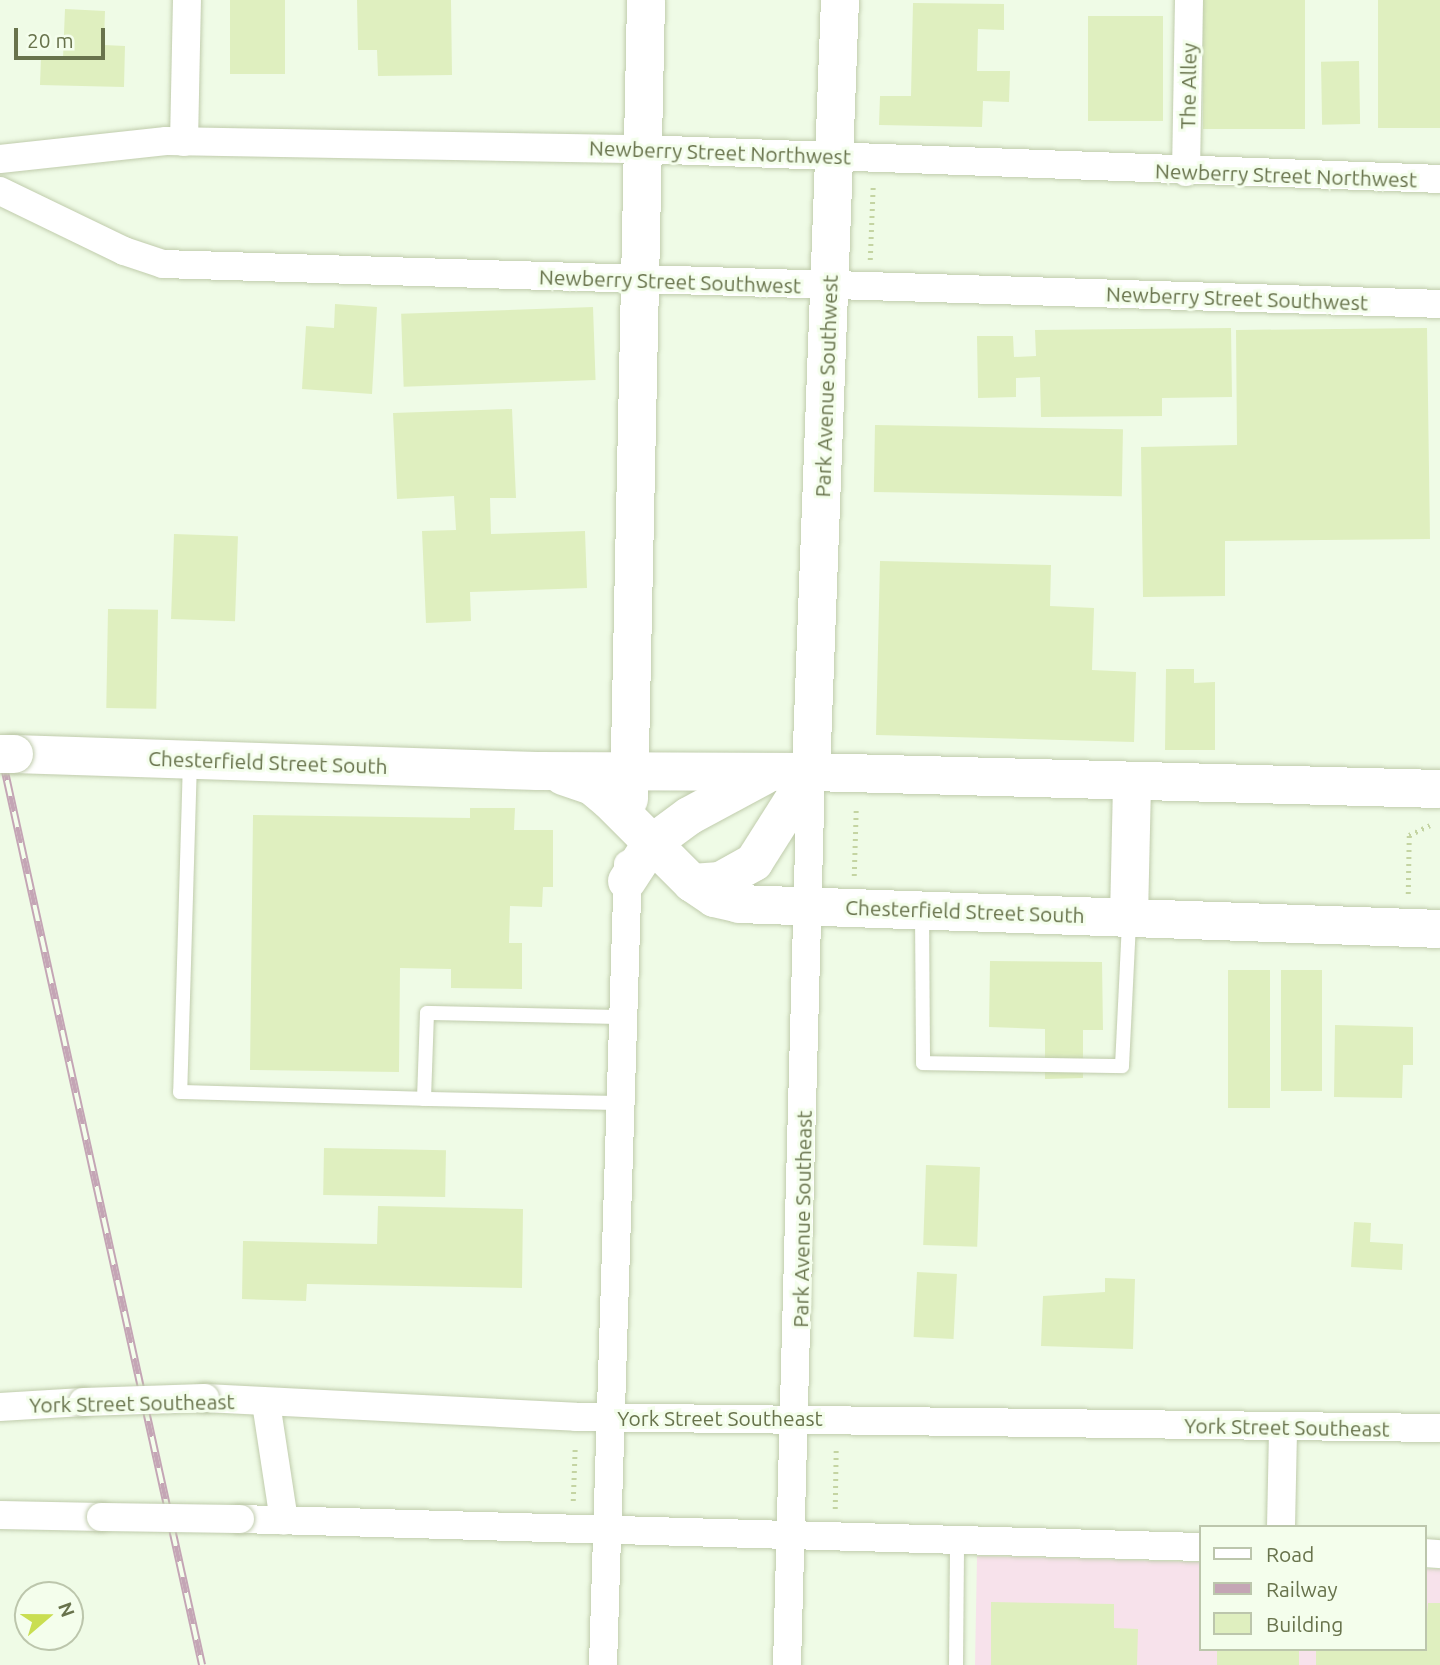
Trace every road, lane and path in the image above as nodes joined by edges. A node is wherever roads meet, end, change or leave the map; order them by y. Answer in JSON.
{"nodes":[{"id":1,"x":187,"y":0,"type":"edge"},
{"id":2,"x":646,"y":0,"type":"edge"},
{"id":3,"x":840,"y":0,"type":"edge"},
{"id":4,"x":1189,"y":0,"type":"edge"},
{"id":5,"x":184,"y":142,"type":"junction"},
{"id":6,"x":642,"y":149,"type":"junction"},
{"id":7,"x":834,"y":155,"type":"junction"},
{"id":8,"x":0,"y":159,"type":"edge"},
{"id":9,"x":1186,"y":172,"type":"junction"},
{"id":10,"x":1440,"y":179,"type":"edge"},
{"id":11,"x":873,"y":180,"type":"dead end"},
{"id":12,"x":0,"y":191,"type":"edge"},
{"id":13,"x":870,"y":263,"type":"dead end"},
{"id":14,"x":641,"y":281,"type":"junction"},
{"id":15,"x":829,"y":285,"type":"junction"},
{"id":16,"x":1440,"y":304,"type":"edge"},
{"id":17,"x":0,"y":754,"type":"edge"},
{"id":18,"x":190,"y":759,"type":"junction"},
{"id":19,"x":537,"y":771,"type":"junction"},
{"id":20,"x":630,"y":772,"type":"junction"},
{"id":21,"x":770,"y":772,"type":"junction"},
{"id":22,"x":811,"y":772,"type":"junction"},
{"id":23,"x":1132,"y":783,"type":"junction"},
{"id":24,"x":1440,"y":789,"type":"edge"},
{"id":25,"x":857,"y":796,"type":"dead end"},
{"id":26,"x":1440,"y":822,"type":"edge"},
{"id":27,"x":640,"y":833,"type":"junction"},
{"id":28,"x":627,"y":881,"type":"joint"},
{"id":29,"x":692,"y":883,"type":"junction"},
{"id":30,"x":854,"y":884,"type":"dead end"},
{"id":31,"x":1408,"y":895,"type":"dead end"},
{"id":32,"x":810,"y":906,"type":"junction"},
{"id":33,"x":922,"y":910,"type":"junction"},
{"id":34,"x":1129,"y":916,"type":"junction"},
{"id":35,"x":1440,"y":929,"type":"edge"},
{"id":36,"x":623,"y":1017,"type":"junction"},
{"id":37,"x":424,"y":1099,"type":"junction"},
{"id":38,"x":621,"y":1103,"type":"junction"},
{"id":39,"x":266,"y":1403,"type":"junction"},
{"id":40,"x":0,"y":1406,"type":"edge"},
{"id":41,"x":610,"y":1417,"type":"junction"},
{"id":42,"x":797,"y":1418,"type":"junction"},
{"id":43,"x":1440,"y":1428,"type":"edge"},
{"id":44,"x":1283,"y":1429,"type":"junction"},
{"id":45,"x":575,"y":1435,"type":"dead end"},
{"id":46,"x":836,"y":1438,"type":"dead end"},
{"id":47,"x":573,"y":1502,"type":"dead end"},
{"id":48,"x":0,"y":1515,"type":"edge"},
{"id":49,"x":835,"y":1517,"type":"dead end"},
{"id":50,"x":284,"y":1521,"type":"junction"},
{"id":51,"x":1281,"y":1525,"type":"edge"},
{"id":52,"x":607,"y":1532,"type":"junction"},
{"id":53,"x":791,"y":1537,"type":"junction"},
{"id":54,"x":957,"y":1541,"type":"junction"},
{"id":55,"x":1198,"y":1547,"type":"edge"},
{"id":56,"x":603,"y":1665,"type":"edge"},
{"id":57,"x":787,"y":1665,"type":"edge"},
{"id":58,"x":956,"y":1665,"type":"edge"}],
"edges":[{"from":1,"to":5,"type":"street"},
{"from":2,"to":6,"type":"main road"},
{"from":3,"to":7,"type":"main road","name":"Park Avenue Southwest"},
{"from":4,"to":9,"type":"street","name":"The Alley"},
{"from":5,"to":6,"type":"street","name":"Newberry Street Northwest"},
{"from":5,"to":8,"type":"street","name":"Newberry Street Northwest"},
{"from":6,"to":7,"type":"street","name":"Newberry Street Northwest"},
{"from":6,"to":14,"type":"main road"},
{"from":7,"to":9,"type":"street","name":"Newberry Street Northwest"},
{"from":7,"to":15,"type":"main road","name":"Park Avenue Southwest"},
{"from":9,"to":10,"type":"street","name":"Newberry Street Northwest"},
{"from":11,"to":13,"type":"path"},
{"from":12,"to":14,"type":"street","name":"Newberry Street Southwest"},
{"from":14,"to":15,"type":"street","name":"Newberry Street Southwest"},
{"from":14,"to":20,"type":"main road"},
{"from":15,"to":16,"type":"street","name":"Newberry Street Southwest"},
{"from":15,"to":22,"type":"main road","name":"Park Avenue Southwest"},
{"from":17,"to":18,"type":"main road","name":"Chesterfield Street South","bridge":true},
{"from":18,"to":19,"type":"main road","name":"Chesterfield Street South"},
{"from":18,"to":37,"type":"lane"},
{"from":19,"to":20,"type":"main road","name":"Chesterfield Street South"},
{"from":19,"to":27,"type":"main road","name":"Chesterfield Street South"},
{"from":20,"to":21,"type":"main road","name":"Chesterfield Street South"},
{"from":20,"to":27,"type":"main road"},
{"from":21,"to":22,"type":"main road","name":"Chesterfield Street South"},
{"from":21,"to":27,"type":"main road"},
{"from":22,"to":23,"type":"main road","name":"Chesterfield Street South"},
{"from":22,"to":29,"type":"main road"},
{"from":22,"to":32,"type":"street","name":"Park Avenue Southeast"},
{"from":23,"to":24,"type":"main road","name":"Chesterfield Street South"},
{"from":23,"to":34,"type":"main road"},
{"from":25,"to":30,"type":"path"},
{"from":26,"to":31,"type":"path"},
{"from":27,"to":28,"type":"main road"},
{"from":27,"to":29,"type":"main road","name":"Chesterfield Street South"},
{"from":28,"to":36,"type":"street"},
{"from":29,"to":32,"type":"main road","name":"Chesterfield Street South"},
{"from":32,"to":33,"type":"main road","name":"Chesterfield Street South"},
{"from":32,"to":42,"type":"street","name":"Park Avenue Southeast"},
{"from":33,"to":34,"type":"main road","name":"Chesterfield Street South"},
{"from":33,"to":34,"type":"lane"},
{"from":34,"to":35,"type":"main road","name":"Chesterfield Street South"},
{"from":36,"to":37,"type":"lane"},
{"from":36,"to":38,"type":"street"},
{"from":37,"to":38,"type":"lane"},
{"from":38,"to":41,"type":"street"},
{"from":39,"to":40,"type":"street","name":"York Street Southeast","bridge":true},
{"from":39,"to":41,"type":"street","name":"York Street Southeast"},
{"from":39,"to":50,"type":"street"},
{"from":41,"to":42,"type":"street","name":"York Street Southeast"},
{"from":41,"to":52,"type":"street"},
{"from":42,"to":44,"type":"street","name":"York Street Southeast"},
{"from":42,"to":53,"type":"street","name":"Park Avenue Southeast"},
{"from":43,"to":44,"type":"street","name":"York Street Southeast"},
{"from":44,"to":51,"type":"street"},
{"from":45,"to":47,"type":"path"},
{"from":46,"to":49,"type":"path"},
{"from":48,"to":50,"type":"street","bridge":true},
{"from":50,"to":52,"type":"street"},
{"from":52,"to":53,"type":"street"},
{"from":52,"to":56,"type":"street"},
{"from":53,"to":54,"type":"street"},
{"from":53,"to":57,"type":"street","name":"Park Avenue Southeast"},
{"from":54,"to":55,"type":"street"},
{"from":54,"to":58,"type":"lane"}]}
